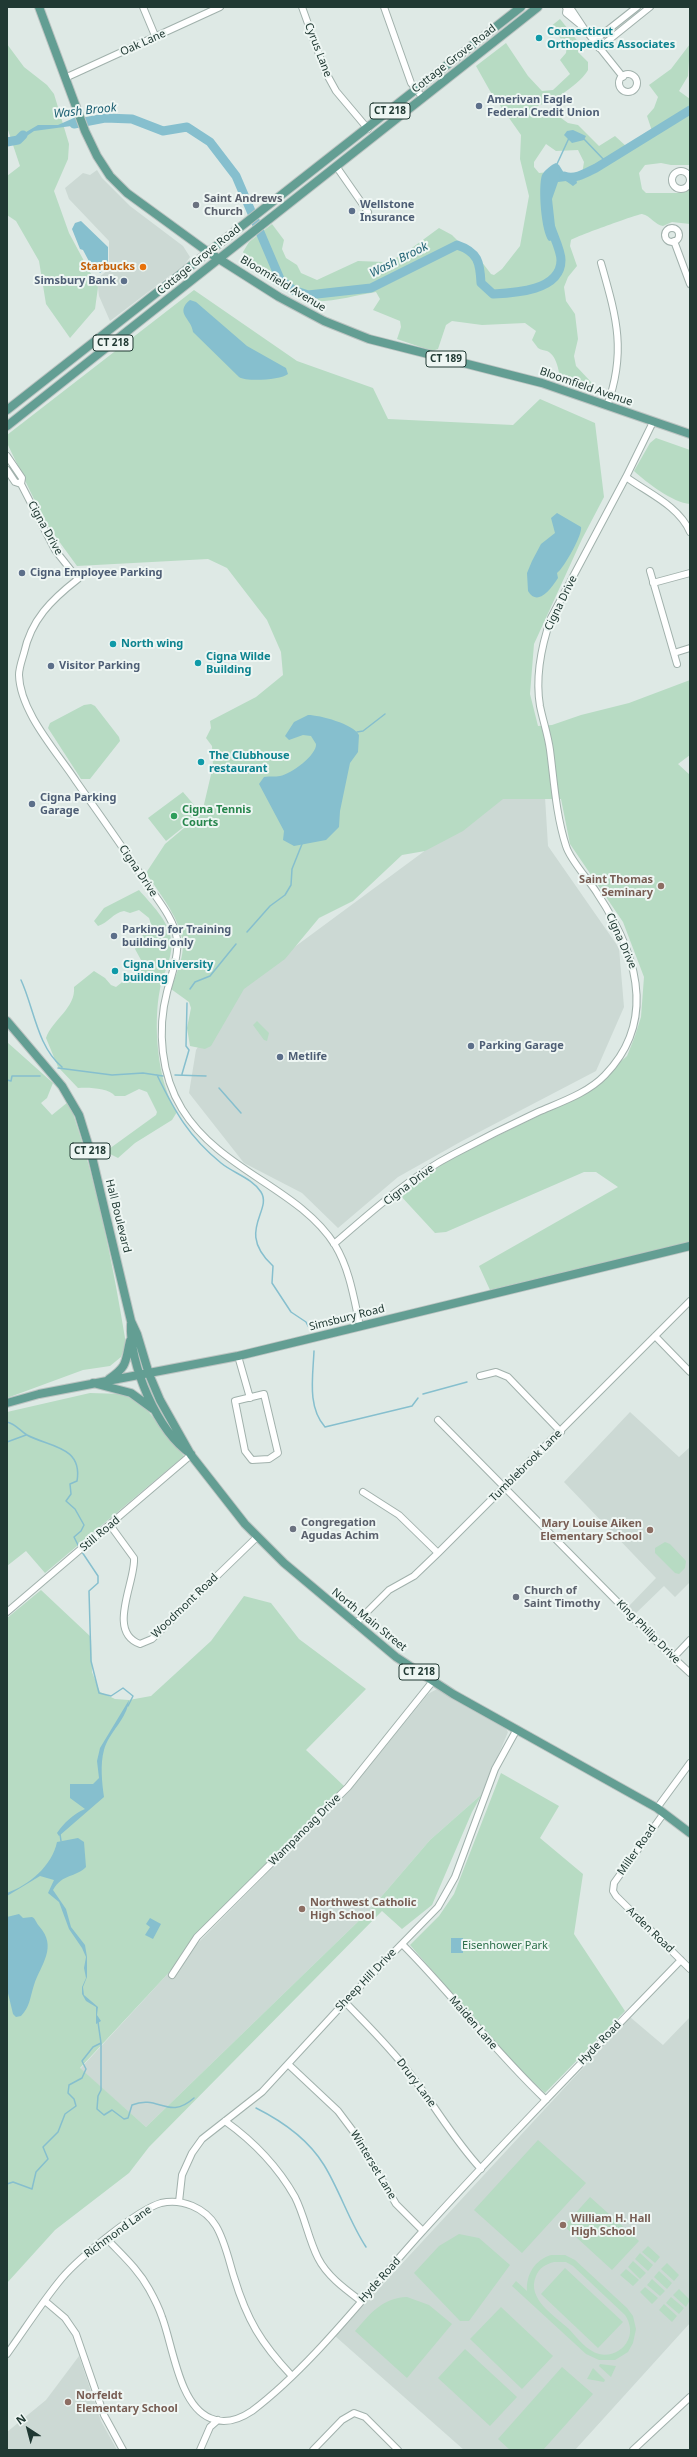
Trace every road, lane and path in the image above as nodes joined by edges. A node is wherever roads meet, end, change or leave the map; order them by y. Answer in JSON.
{"nodes":[{"id":1,"x":39,"y":7,"type":"edge"},
{"id":2,"x":143,"y":7,"type":"edge"},
{"id":3,"x":220,"y":7,"type":"edge"},
{"id":4,"x":302,"y":7,"type":"edge"},
{"id":5,"x":384,"y":7,"type":"edge"},
{"id":6,"x":521,"y":7,"type":"edge"},
{"id":7,"x":538,"y":7,"type":"edge"},
{"id":8,"x":567,"y":7,"type":"edge"},
{"id":9,"x":637,"y":7,"type":"edge"},
{"id":10,"x":650,"y":7,"type":"edge"},
{"id":11,"x":156,"y":38,"type":"junction"},
{"id":12,"x":594,"y":41,"type":"junction"},
{"id":13,"x":599,"y":48,"type":"junction"},
{"id":14,"x":623,"y":77,"type":"dead end"},
{"id":15,"x":65,"y":78,"type":"junction"},
{"id":16,"x":417,"y":90,"type":"junction"},
{"id":17,"x":423,"y":98,"type":"junction"},
{"id":18,"x":368,"y":129,"type":"junction"},
{"id":19,"x":336,"y":166,"type":"junction"},
{"id":20,"x":368,"y":212,"type":"dead end"},
{"id":21,"x":674,"y":241,"type":"dead end"},
{"id":22,"x":208,"y":252,"type":"junction"},
{"id":23,"x":218,"y":258,"type":"junction"},
{"id":24,"x":601,"y":263,"type":"dead end"},
{"id":25,"x":688,"y":270,"type":"edge"},
{"id":26,"x":690,"y":284,"type":"edge"},
{"id":27,"x":124,"y":318,"type":"junction"},
{"id":28,"x":127,"y":332,"type":"junction"},
{"id":29,"x":607,"y":406,"type":"junction"},
{"id":30,"x":7,"y":410,"type":"edge"},
{"id":31,"x":653,"y":422,"type":"junction"},
{"id":32,"x":7,"y":426,"type":"edge"},
{"id":33,"x":690,"y":434,"type":"edge"},
{"id":34,"x":7,"y":456,"type":"edge"},
{"id":35,"x":7,"y":470,"type":"edge"},
{"id":36,"x":626,"y":477,"type":"junction"},
{"id":37,"x":21,"y":484,"type":"junction"},
{"id":38,"x":690,"y":532,"type":"edge"},
{"id":39,"x":650,"y":571,"type":"dead end"},
{"id":40,"x":690,"y":573,"type":"edge"},
{"id":41,"x":653,"y":583,"type":"junction"},
{"id":42,"x":690,"y":648,"type":"edge"},
{"id":43,"x":674,"y":653,"type":"junction"},
{"id":44,"x":678,"y":664,"type":"dead end"},
{"id":45,"x":7,"y":1021,"type":"edge"},
{"id":46,"x":334,"y":1244,"type":"junction"},
{"id":47,"x":690,"y":1246,"type":"edge"},
{"id":48,"x":690,"y":1301,"type":"edge"},
{"id":49,"x":131,"y":1321,"type":"junction"},
{"id":50,"x":360,"y":1326,"type":"junction"},
{"id":51,"x":130,"y":1336,"type":"junction"},
{"id":52,"x":655,"y":1336,"type":"junction"},
{"id":53,"x":238,"y":1356,"type":"junction"},
{"id":54,"x":690,"y":1372,"type":"edge"},
{"id":55,"x":145,"y":1375,"type":"junction"},
{"id":56,"x":480,"y":1376,"type":"dead end"},
{"id":57,"x":105,"y":1381,"type":"junction"},
{"id":58,"x":92,"y":1383,"type":"junction"},
{"id":59,"x":250,"y":1398,"type":"junction"},
{"id":60,"x":7,"y":1403,"type":"edge"},
{"id":61,"x":155,"y":1411,"type":"junction"},
{"id":62,"x":438,"y":1420,"type":"dead end"},
{"id":63,"x":561,"y":1432,"type":"junction"},
{"id":64,"x":191,"y":1455,"type":"junction"},
{"id":65,"x":504,"y":1488,"type":"junction"},
{"id":66,"x":363,"y":1492,"type":"dead end"},
{"id":67,"x":110,"y":1526,"type":"junction"},
{"id":68,"x":257,"y":1537,"type":"junction"},
{"id":69,"x":438,"y":1554,"type":"junction"},
{"id":70,"x":7,"y":1612,"type":"edge"},
{"id":71,"x":355,"y":1624,"type":"junction"},
{"id":72,"x":690,"y":1640,"type":"edge"},
{"id":73,"x":673,"y":1658,"type":"junction"},
{"id":74,"x":690,"y":1673,"type":"edge"},
{"id":75,"x":433,"y":1681,"type":"junction"},
{"id":76,"x":517,"y":1729,"type":"junction"},
{"id":77,"x":690,"y":1763,"type":"edge"},
{"id":78,"x":661,"y":1810,"type":"junction"},
{"id":79,"x":690,"y":1833,"type":"edge"},
{"id":80,"x":612,"y":1889,"type":"joint"},
{"id":81,"x":402,"y":1944,"type":"junction"},
{"id":82,"x":681,"y":1960,"type":"junction"},
{"id":83,"x":690,"y":1969,"type":"edge"},
{"id":84,"x":172,"y":1975,"type":"dead end"},
{"id":85,"x":345,"y":2002,"type":"junction"},
{"id":86,"x":288,"y":2065,"type":"junction"},
{"id":87,"x":546,"y":2100,"type":"junction"},
{"id":88,"x":224,"y":2121,"type":"junction"},
{"id":89,"x":481,"y":2169,"type":"junction"},
{"id":90,"x":178,"y":2202,"type":"junction"},
{"id":91,"x":423,"y":2231,"type":"junction"},
{"id":92,"x":107,"y":2239,"type":"junction"},
{"id":93,"x":45,"y":2301,"type":"junction"},
{"id":94,"x":361,"y":2301,"type":"junction"},
{"id":95,"x":7,"y":2354,"type":"edge"},
{"id":96,"x":291,"y":2375,"type":"junction"},
{"id":97,"x":690,"y":2398,"type":"edge"},
{"id":98,"x":218,"y":2420,"type":"junction"},
{"id":99,"x":123,"y":2450,"type":"edge"},
{"id":100,"x":200,"y":2450,"type":"edge"},
{"id":101,"x":313,"y":2450,"type":"edge"},
{"id":102,"x":398,"y":2450,"type":"edge"},
{"id":103,"x":634,"y":2450,"type":"edge"}],
"edges":[{"from":1,"to":15,"type":"main road","name":"Bloomfield Avenue","number":"CT 189"},
{"from":2,"to":11,"type":"street"},
{"from":3,"to":11,"type":"street","name":"Oak Lane"},
{"from":4,"to":18,"type":"street","name":"Cyrus Lane"},
{"from":5,"to":16,"type":"street"},
{"from":6,"to":16,"type":"main road","name":"Cottage Grove Road","number":"CT 218"},
{"from":7,"to":17,"type":"main road","name":"Cottage Grove Road","number":"CT 218"},
{"from":8,"to":12,"type":"street"},
{"from":9,"to":12,"type":"street"},
{"from":10,"to":13,"type":"street"},
{"from":11,"to":15,"type":"street","name":"Oak Lane"},
{"from":12,"to":13,"type":"street"},
{"from":13,"to":14,"type":"street"},
{"from":15,"to":22,"type":"main road","name":"Bloomfield Avenue","number":"CT 189"},
{"from":16,"to":17,"type":"street"},
{"from":16,"to":18,"type":"main road","name":"Cottage Grove Road","number":"CT 218"},
{"from":17,"to":19,"type":"main road","name":"Cottage Grove Road","number":"CT 218"},
{"from":18,"to":22,"type":"main road","name":"Cottage Grove Road","number":"CT 218"},
{"from":19,"to":20,"type":"street"},
{"from":19,"to":23,"type":"main road","name":"Cottage Grove Road","number":"CT 218"},
{"from":21,"to":25,"type":"street"},
{"from":22,"to":23,"type":"main road","name":"Bloomfield Avenue","number":"CT 189"},
{"from":22,"to":27,"type":"main road","name":"Cottage Grove Road","number":"CT 218"},
{"from":23,"to":28,"type":"main road","name":"Cottage Grove Road","number":"CT 218"},
{"from":23,"to":29,"type":"main road","name":"Bloomfield Avenue","number":"CT 189"},
{"from":24,"to":29,"type":"street"},
{"from":25,"to":26,"type":"street"},
{"from":27,"to":28,"type":"main road"},
{"from":27,"to":30,"type":"main road","name":"Cottage Grove Road","number":"CT 218"},
{"from":28,"to":32,"type":"main road","name":"Cottage Grove Road","number":"CT 218"},
{"from":29,"to":31,"type":"main road","name":"Bloomfield Avenue","number":"CT 189"},
{"from":31,"to":33,"type":"main road","name":"Bloomfield Avenue","number":"CT 189"},
{"from":31,"to":36,"type":"street","name":"Cigna Drive"},
{"from":34,"to":37,"type":"street","name":"Cigna Drive"},
{"from":35,"to":37,"type":"street","name":"Cigna Drive"},
{"from":36,"to":38,"type":"street"},
{"from":36,"to":46,"type":"street","name":"Cigna Drive"},
{"from":37,"to":46,"type":"street","name":"Cigna Drive"},
{"from":39,"to":41,"type":"street"},
{"from":40,"to":41,"type":"street"},
{"from":41,"to":43,"type":"street"},
{"from":42,"to":43,"type":"street"},
{"from":43,"to":44,"type":"street"},
{"from":45,"to":49,"type":"main road","name":"Hall Boulevard","number":"CT 218"},
{"from":46,"to":50,"type":"street","name":"Cigna Drive"},
{"from":47,"to":50,"type":"main road","name":"Simsbury Road"},
{"from":48,"to":52,"type":"street","name":"Tumblebrook Lane"},
{"from":49,"to":51,"type":"main road","name":"Hall Boulevard","number":"CT 218"},
{"from":49,"to":55,"type":"main road","name":"Hall Boulevard","number":"CT 218"},
{"from":50,"to":53,"type":"main road","name":"Simsbury Road"},
{"from":51,"to":55,"type":"main road","name":"Hall Boulevard","number":"CT 218"},
{"from":51,"to":57,"type":"main road"},
{"from":52,"to":54,"type":"street"},
{"from":52,"to":63,"type":"street","name":"Tumblebrook Lane"},
{"from":53,"to":55,"type":"main road","name":"Simsbury Road"},
{"from":53,"to":59,"type":"street"},
{"from":55,"to":57,"type":"main road","name":"Simsbury Road"},
{"from":55,"to":61,"type":"main road","name":"North Main Street","number":"CT 218"},
{"from":55,"to":64,"type":"main road","name":"North Main Street","number":"CT 218"},
{"from":56,"to":63,"type":"street"},
{"from":57,"to":58,"type":"main road","name":"Simsbury Road"},
{"from":58,"to":60,"type":"main road","name":"Simsbury Road"},
{"from":58,"to":61,"type":"main road"},
{"from":59,"to":59,"type":"street"},
{"from":61,"to":64,"type":"main road","name":"North Main Street","number":"CT 218"},
{"from":62,"to":65,"type":"street","name":"King Philip Drive"},
{"from":63,"to":65,"type":"street","name":"Tumblebrook Lane"},
{"from":64,"to":67,"type":"street","name":"Still Road"},
{"from":64,"to":68,"type":"main road","name":"North Main Street","number":"CT 218"},
{"from":65,"to":69,"type":"street","name":"Tumblebrook Lane"},
{"from":65,"to":73,"type":"street","name":"King Philip Drive"},
{"from":66,"to":69,"type":"street"},
{"from":67,"to":68,"type":"street","name":"Woodmont Road"},
{"from":67,"to":70,"type":"street","name":"Still Road"},
{"from":68,"to":71,"type":"main road","name":"North Main Street","number":"CT 218"},
{"from":69,"to":71,"type":"street","name":"Tumblebrook Lane"},
{"from":71,"to":75,"type":"main road","name":"North Main Street","number":"CT 218"},
{"from":72,"to":73,"type":"street"},
{"from":73,"to":74,"type":"street","name":"King Philip Drive"},
{"from":75,"to":76,"type":"main road","name":"North Main Street","number":"CT 218"},
{"from":75,"to":84,"type":"street","name":"Wampanoag Drive"},
{"from":76,"to":78,"type":"main road","name":"North Main Street","number":"CT 218"},
{"from":76,"to":81,"type":"street","name":"Sheep Hill Drive"},
{"from":77,"to":78,"type":"street","name":"Miller Road"},
{"from":78,"to":79,"type":"main road","name":"North Main Street","number":"CT 218"},
{"from":78,"to":80,"type":"street","name":"Miller Road"},
{"from":80,"to":82,"type":"street","name":"Arden Road"},
{"from":81,"to":85,"type":"street","name":"Sheep Hill Drive"},
{"from":81,"to":87,"type":"street","name":"Maiden Lane"},
{"from":82,"to":83,"type":"street","name":"Arden Road"},
{"from":82,"to":87,"type":"street","name":"Hyde Road"},
{"from":85,"to":86,"type":"street","name":"Sheep Hill Drive"},
{"from":85,"to":89,"type":"street","name":"Drury Lane"},
{"from":86,"to":88,"type":"street","name":"Sheep Hill Drive"},
{"from":86,"to":91,"type":"street","name":"Winterset Lane"},
{"from":87,"to":89,"type":"street","name":"Hyde Road"},
{"from":88,"to":90,"type":"street","name":"Sheep Hill Drive"},
{"from":88,"to":94,"type":"street"},
{"from":89,"to":91,"type":"street","name":"Hyde Road"},
{"from":90,"to":92,"type":"street","name":"Richmond Lane"},
{"from":90,"to":96,"type":"street","name":"Richmond Lane"},
{"from":91,"to":94,"type":"street","name":"Hyde Road"},
{"from":92,"to":93,"type":"street","name":"Richmond Lane"},
{"from":92,"to":98,"type":"street"},
{"from":93,"to":95,"type":"street","name":"Richmond Lane"},
{"from":93,"to":99,"type":"street"},
{"from":94,"to":96,"type":"street","name":"Hyde Road"},
{"from":96,"to":98,"type":"street","name":"Hyde Road"},
{"from":97,"to":103,"type":"street"},
{"from":98,"to":100,"type":"street"},
{"from":101,"to":102,"type":"street"}]}
